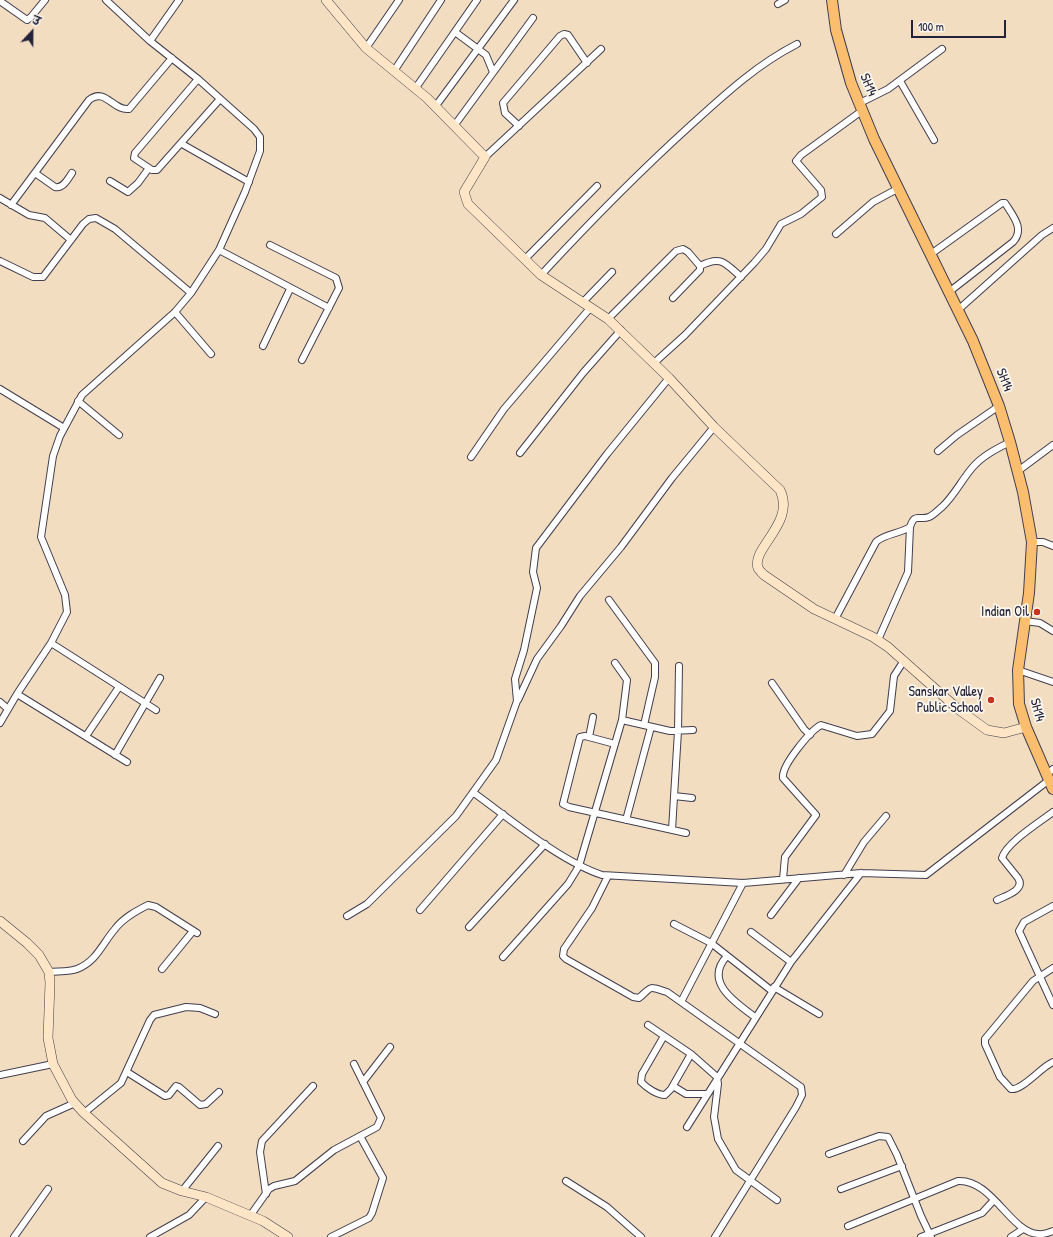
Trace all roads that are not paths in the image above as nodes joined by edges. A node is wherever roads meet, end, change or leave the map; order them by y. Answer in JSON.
{"nodes":[{"id":1,"x":45,"y":0,"type":"edge"},
{"id":2,"x":106,"y":0,"type":"edge"},
{"id":3,"x":179,"y":0,"type":"edge"},
{"id":4,"x":326,"y":0,"type":"edge"},
{"id":5,"x":399,"y":0,"type":"edge"},
{"id":6,"x":441,"y":0,"type":"edge"},
{"id":7,"x":477,"y":0,"type":"edge"},
{"id":8,"x":514,"y":0,"type":"edge"},
{"id":9,"x":785,"y":0,"type":"edge"},
{"id":10,"x":832,"y":0,"type":"edge"},
{"id":11,"x":0,"y":1,"type":"edge"},
{"id":12,"x":778,"y":4,"type":"dead end"},
{"id":13,"x":534,"y":18,"type":"dead end"},
{"id":14,"x":455,"y":32,"type":"junction"},
{"id":15,"x":150,"y":41,"type":"junction"},
{"id":16,"x":797,"y":44,"type":"dead end"},
{"id":17,"x":366,"y":48,"type":"junction"},
{"id":18,"x":478,"y":48,"type":"junction"},
{"id":19,"x":601,"y":49,"type":"dead end"},
{"id":20,"x":942,"y":50,"type":"dead end"},
{"id":21,"x":172,"y":58,"type":"junction"},
{"id":22,"x":587,"y":63,"type":"junction"},
{"id":23,"x":394,"y":71,"type":"junction"},
{"id":24,"x":493,"y":72,"type":"junction"},
{"id":25,"x":198,"y":79,"type":"junction"},
{"id":26,"x":900,"y":81,"type":"junction"},
{"id":27,"x":415,"y":89,"type":"junction"},
{"id":28,"x":220,"y":99,"type":"junction"},
{"id":29,"x":862,"y":106,"type":"junction"},
{"id":30,"x":435,"y":107,"type":"junction"},
{"id":31,"x":454,"y":126,"type":"junction"},
{"id":32,"x":519,"y":126,"type":"junction"},
{"id":33,"x":934,"y":140,"type":"dead end"},
{"id":34,"x":182,"y":144,"type":"junction"},
{"id":35,"x":485,"y":157,"type":"junction"},
{"id":36,"x":149,"y":168,"type":"junction"},
{"id":37,"x":35,"y":173,"type":"junction"},
{"id":38,"x":72,"y":173,"type":"dead end"},
{"id":39,"x":110,"y":181,"type":"dead end"},
{"id":40,"x":249,"y":182,"type":"junction"},
{"id":41,"x":597,"y":186,"type":"dead end"},
{"id":42,"x":899,"y":188,"type":"junction"},
{"id":43,"x":0,"y":198,"type":"edge"},
{"id":44,"x":11,"y":205,"type":"junction"},
{"id":45,"x":1053,"y":228,"type":"edge"},
{"id":46,"x":836,"y":234,"type":"dead end"},
{"id":47,"x":71,"y":240,"type":"junction"},
{"id":48,"x":270,"y":245,"type":"dead end"},
{"id":49,"x":219,"y":250,"type":"junction"},
{"id":50,"x":931,"y":254,"type":"junction"},
{"id":51,"x":524,"y":259,"type":"junction"},
{"id":52,"x":0,"y":261,"type":"edge"},
{"id":53,"x":700,"y":266,"type":"junction"},
{"id":54,"x":612,"y":272,"type":"dead end"},
{"id":55,"x":541,"y":275,"type":"junction"},
{"id":56,"x":741,"y":277,"type":"junction"},
{"id":57,"x":290,"y":289,"type":"junction"},
{"id":58,"x":949,"y":292,"type":"junction"},
{"id":59,"x":191,"y":293,"type":"junction"},
{"id":60,"x":674,"y":298,"type":"dead end"},
{"id":61,"x":587,"y":304,"type":"junction"},
{"id":62,"x":329,"y":308,"type":"junction"},
{"id":63,"x":958,"y":310,"type":"junction"},
{"id":64,"x":175,"y":312,"type":"junction"},
{"id":65,"x":608,"y":319,"type":"junction"},
{"id":66,"x":621,"y":330,"type":"junction"},
{"id":67,"x":263,"y":346,"type":"dead end"},
{"id":68,"x":211,"y":354,"type":"dead end"},
{"id":69,"x":302,"y":360,"type":"dead end"},
{"id":70,"x":654,"y":363,"type":"junction"},
{"id":71,"x":668,"y":378,"type":"junction"},
{"id":72,"x":0,"y":389,"type":"edge"},
{"id":73,"x":78,"y":401,"type":"junction"},
{"id":74,"x":999,"y":406,"type":"junction"},
{"id":75,"x":714,"y":427,"type":"junction"},
{"id":76,"x":64,"y":428,"type":"junction"},
{"id":77,"x":119,"y":435,"type":"dead end"},
{"id":78,"x":1010,"y":442,"type":"junction"},
{"id":79,"x":1053,"y":445,"type":"edge"},
{"id":80,"x":938,"y":451,"type":"dead end"},
{"id":81,"x":520,"y":453,"type":"dead end"},
{"id":82,"x":471,"y":457,"type":"dead end"},
{"id":83,"x":1018,"y":471,"type":"junction"},
{"id":84,"x":910,"y":527,"type":"junction"},
{"id":85,"x":1032,"y":542,"type":"junction"},
{"id":86,"x":1053,"y":546,"type":"edge"},
{"id":87,"x":609,"y":600,"type":"dead end"},
{"id":88,"x":835,"y":619,"type":"junction"},
{"id":89,"x":1025,"y":621,"type":"junction"},
{"id":90,"x":1053,"y":631,"type":"edge"},
{"id":91,"x":878,"y":640,"type":"junction"},
{"id":92,"x":51,"y":643,"type":"junction"},
{"id":93,"x":903,"y":662,"type":"junction"},
{"id":94,"x":615,"y":663,"type":"dead end"},
{"id":95,"x":678,"y":666,"type":"dead end"},
{"id":96,"x":1018,"y":670,"type":"junction"},
{"id":97,"x":160,"y":678,"type":"dead end"},
{"id":98,"x":1053,"y":682,"type":"edge"},
{"id":99,"x":772,"y":683,"type":"dead end"},
{"id":100,"x":119,"y":687,"type":"junction"},
{"id":101,"x":17,"y":694,"type":"junction"},
{"id":102,"x":518,"y":701,"type":"junction"},
{"id":103,"x":0,"y":702,"type":"edge"},
{"id":104,"x":145,"y":703,"type":"junction"},
{"id":105,"x":8,"y":709,"type":"junction"},
{"id":106,"x":156,"y":710,"type":"dead end"},
{"id":107,"x":592,"y":717,"type":"dead end"},
{"id":108,"x":622,"y":720,"type":"junction"},
{"id":109,"x":0,"y":723,"type":"edge"},
{"id":110,"x":644,"y":725,"type":"junction"},
{"id":111,"x":651,"y":727,"type":"junction"},
{"id":112,"x":1026,"y":727,"type":"junction"},
{"id":113,"x":693,"y":730,"type":"dead end"},
{"id":114,"x":678,"y":731,"type":"junction"},
{"id":115,"x":810,"y":735,"type":"junction"},
{"id":116,"x":86,"y":736,"type":"junction"},
{"id":117,"x":589,"y":737,"type":"junction"},
{"id":118,"x":616,"y":744,"type":"junction"},
{"id":119,"x":115,"y":755,"type":"junction"},
{"id":120,"x":127,"y":762,"type":"dead end"},
{"id":121,"x":1050,"y":778,"type":"edge"},
{"id":122,"x":474,"y":792,"type":"junction"},
{"id":123,"x":674,"y":796,"type":"junction"},
{"id":124,"x":692,"y":798,"type":"dead end"},
{"id":125,"x":1053,"y":812,"type":"edge"},
{"id":126,"x":595,"y":813,"type":"junction"},
{"id":127,"x":503,"y":814,"type":"junction"},
{"id":128,"x":886,"y":816,"type":"dead end"},
{"id":129,"x":626,"y":820,"type":"junction"},
{"id":130,"x":672,"y":830,"type":"junction"},
{"id":131,"x":686,"y":833,"type":"dead end"},
{"id":132,"x":545,"y":844,"type":"junction"},
{"id":133,"x":579,"y":866,"type":"junction"},
{"id":134,"x":861,"y":873,"type":"junction"},
{"id":135,"x":844,"y":875,"type":"junction"},
{"id":136,"x":608,"y":876,"type":"junction"},
{"id":137,"x":799,"y":878,"type":"junction"},
{"id":138,"x":783,"y":879,"type":"junction"},
{"id":139,"x":743,"y":883,"type":"junction"},
{"id":140,"x":997,"y":900,"type":"dead end"},
{"id":141,"x":1053,"y":906,"type":"edge"},
{"id":142,"x":420,"y":910,"type":"dead end"},
{"id":143,"x":771,"y":915,"type":"dead end"},
{"id":144,"x":347,"y":916,"type":"dead end"},
{"id":145,"x":0,"y":921,"type":"edge"},
{"id":146,"x":674,"y":924,"type":"dead end"},
{"id":147,"x":469,"y":927,"type":"dead end"},
{"id":148,"x":751,"y":932,"type":"dead end"},
{"id":149,"x":711,"y":943,"type":"junction"},
{"id":150,"x":727,"y":956,"type":"junction"},
{"id":151,"x":503,"y":957,"type":"dead end"},
{"id":152,"x":791,"y":962,"type":"junction"},
{"id":153,"x":1053,"y":968,"type":"edge"},
{"id":154,"x":162,"y":969,"type":"dead end"},
{"id":155,"x":49,"y":972,"type":"junction"},
{"id":156,"x":1040,"y":975,"type":"junction"},
{"id":157,"x":773,"y":989,"type":"junction"},
{"id":158,"x":681,"y":1002,"type":"junction"},
{"id":159,"x":1053,"y":1005,"type":"edge"},
{"id":160,"x":215,"y":1014,"type":"dead end"},
{"id":161,"x":819,"y":1014,"type":"dead end"},
{"id":162,"x":755,"y":1017,"type":"junction"},
{"id":163,"x":648,"y":1025,"type":"dead end"},
{"id":164,"x":664,"y":1036,"type":"junction"},
{"id":165,"x":739,"y":1043,"type":"junction"},
{"id":166,"x":390,"y":1047,"type":"dead end"},
{"id":167,"x":691,"y":1054,"type":"junction"},
{"id":168,"x":1053,"y":1062,"type":"edge"},
{"id":169,"x":53,"y":1064,"type":"junction"},
{"id":170,"x":354,"y":1064,"type":"dead end"},
{"id":171,"x":127,"y":1072,"type":"junction"},
{"id":172,"x":0,"y":1075,"type":"edge"},
{"id":173,"x":717,"y":1077,"type":"junction"},
{"id":174,"x":363,"y":1082,"type":"junction"},
{"id":175,"x":313,"y":1086,"type":"dead end"},
{"id":176,"x":673,"y":1086,"type":"junction"},
{"id":177,"x":219,"y":1092,"type":"dead end"},
{"id":178,"x":707,"y":1094,"type":"junction"},
{"id":179,"x":74,"y":1103,"type":"junction"},
{"id":180,"x":84,"y":1113,"type":"junction"},
{"id":181,"x":687,"y":1127,"type":"dead end"},
{"id":182,"x":360,"y":1136,"type":"junction"},
{"id":183,"x":23,"y":1141,"type":"dead end"},
{"id":184,"x":218,"y":1146,"type":"dead end"},
{"id":185,"x":829,"y":1154,"type":"dead end"},
{"id":186,"x":902,"y":1166,"type":"junction"},
{"id":187,"x":566,"y":1181,"type":"dead end"},
{"id":188,"x":752,"y":1182,"type":"junction"},
{"id":189,"x":48,"y":1189,"type":"dead end"},
{"id":190,"x":841,"y":1190,"type":"dead end"},
{"id":191,"x":182,"y":1191,"type":"junction"},
{"id":192,"x":266,"y":1194,"type":"junction"},
{"id":193,"x":206,"y":1198,"type":"junction"},
{"id":194,"x":777,"y":1200,"type":"dead end"},
{"id":195,"x":914,"y":1200,"type":"junction"},
{"id":196,"x":994,"y":1200,"type":"junction"},
{"id":197,"x":250,"y":1216,"type":"junction"},
{"id":198,"x":848,"y":1226,"type":"dead end"},
{"id":199,"x":1023,"y":1228,"type":"junction"},
{"id":200,"x":159,"y":1231,"type":"junction"},
{"id":201,"x":1053,"y":1231,"type":"edge"},
{"id":202,"x":930,"y":1235,"type":"edge"},
{"id":203,"x":14,"y":1237,"type":"edge"},
{"id":204,"x":150,"y":1237,"type":"edge"},
{"id":205,"x":165,"y":1237,"type":"edge"},
{"id":206,"x":288,"y":1237,"type":"edge"},
{"id":207,"x":331,"y":1237,"type":"edge"},
{"id":208,"x":642,"y":1237,"type":"edge"},
{"id":209,"x":716,"y":1237,"type":"edge"},
{"id":210,"x":921,"y":1237,"type":"edge"},
{"id":211,"x":1010,"y":1237,"type":"edge"}],
"edges":[{"from":1,"to":11,"type":"street"},
{"from":2,"to":15,"type":"street"},
{"from":3,"to":15,"type":"street"},
{"from":4,"to":17,"type":"street"},
{"from":5,"to":17,"type":"street"},
{"from":6,"to":23,"type":"street"},
{"from":7,"to":14,"type":"street"},
{"from":8,"to":18,"type":"street"},
{"from":9,"to":12,"type":"street"},
{"from":10,"to":29,"type":"main road","name":"SH14","number":"SH14"},
{"from":13,"to":24,"type":"street"},
{"from":14,"to":18,"type":"street"},
{"from":14,"to":27,"type":"street"},
{"from":15,"to":21,"type":"street"},
{"from":16,"to":55,"type":"street"},
{"from":17,"to":23,"type":"street"},
{"from":18,"to":24,"type":"street"},
{"from":18,"to":30,"type":"street"},
{"from":19,"to":22,"type":"street"},
{"from":20,"to":26,"type":"street"},
{"from":21,"to":25,"type":"street"},
{"from":21,"to":37,"type":"street"},
{"from":22,"to":32,"type":"street"},
{"from":22,"to":32,"type":"street"},
{"from":23,"to":27,"type":"street"},
{"from":24,"to":31,"type":"street"},
{"from":25,"to":28,"type":"street"},
{"from":25,"to":36,"type":"street"},
{"from":26,"to":29,"type":"street"},
{"from":26,"to":33,"type":"street"},
{"from":27,"to":30,"type":"street"},
{"from":28,"to":34,"type":"street"},
{"from":28,"to":40,"type":"street"},
{"from":29,"to":42,"type":"main road","name":"SH14","number":"SH14"},
{"from":29,"to":56,"type":"street"},
{"from":30,"to":31,"type":"street"},
{"from":31,"to":35,"type":"street"},
{"from":32,"to":35,"type":"street"},
{"from":34,"to":36,"type":"street"},
{"from":34,"to":40,"type":"street"},
{"from":35,"to":51,"type":"street"},
{"from":36,"to":39,"type":"street"},
{"from":37,"to":38,"type":"street"},
{"from":37,"to":44,"type":"street"},
{"from":40,"to":49,"type":"street"},
{"from":41,"to":51,"type":"street"},
{"from":42,"to":46,"type":"street"},
{"from":42,"to":50,"type":"main road","name":"SH14","number":"SH14"},
{"from":43,"to":44,"type":"street"},
{"from":44,"to":47,"type":"street"},
{"from":45,"to":63,"type":"street"},
{"from":47,"to":52,"type":"street"},
{"from":47,"to":59,"type":"street"},
{"from":48,"to":62,"type":"street"},
{"from":49,"to":57,"type":"street"},
{"from":49,"to":59,"type":"street"},
{"from":50,"to":58,"type":"main road","name":"SH14","number":"SH14"},
{"from":50,"to":58,"type":"street"},
{"from":51,"to":55,"type":"street"},
{"from":53,"to":56,"type":"street"},
{"from":53,"to":60,"type":"street"},
{"from":53,"to":65,"type":"street"},
{"from":54,"to":61,"type":"street"},
{"from":55,"to":61,"type":"street"},
{"from":56,"to":70,"type":"street"},
{"from":57,"to":62,"type":"street"},
{"from":57,"to":67,"type":"street"},
{"from":58,"to":63,"type":"main road","name":"SH14","number":"SH14"},
{"from":59,"to":64,"type":"street"},
{"from":61,"to":65,"type":"street"},
{"from":61,"to":82,"type":"street"},
{"from":62,"to":69,"type":"street"},
{"from":63,"to":74,"type":"main road","name":"SH14","number":"SH14"},
{"from":64,"to":68,"type":"street"},
{"from":64,"to":73,"type":"street"},
{"from":65,"to":66,"type":"street"},
{"from":66,"to":70,"type":"street"},
{"from":66,"to":81,"type":"street"},
{"from":70,"to":71,"type":"street"},
{"from":71,"to":75,"type":"street"},
{"from":71,"to":102,"type":"street"},
{"from":72,"to":76,"type":"street"},
{"from":73,"to":76,"type":"street"},
{"from":73,"to":77,"type":"street"},
{"from":74,"to":78,"type":"main road","name":"SH14","number":"SH14"},
{"from":74,"to":80,"type":"street"},
{"from":75,"to":88,"type":"street"},
{"from":75,"to":102,"type":"street"},
{"from":76,"to":92,"type":"street"},
{"from":78,"to":83,"type":"main road","name":"SH14","number":"SH14"},
{"from":78,"to":84,"type":"street"},
{"from":79,"to":83,"type":"street"},
{"from":83,"to":85,"type":"main road","name":"SH14","number":"SH14"},
{"from":84,"to":88,"type":"street"},
{"from":84,"to":91,"type":"street"},
{"from":85,"to":86,"type":"street"},
{"from":85,"to":89,"type":"main road","name":"SH14","number":"SH14"},
{"from":87,"to":110,"type":"street"},
{"from":88,"to":91,"type":"street"},
{"from":89,"to":90,"type":"street"},
{"from":89,"to":96,"type":"main road","name":"SH14","number":"SH14"},
{"from":91,"to":93,"type":"street"},
{"from":92,"to":100,"type":"street"},
{"from":92,"to":101,"type":"street"},
{"from":93,"to":112,"type":"street"},
{"from":93,"to":115,"type":"street"},
{"from":94,"to":108,"type":"street"},
{"from":95,"to":114,"type":"street"},
{"from":96,"to":98,"type":"street"},
{"from":96,"to":112,"type":"main road","name":"SH14","number":"SH14"},
{"from":97,"to":104,"type":"street"},
{"from":99,"to":115,"type":"street"},
{"from":100,"to":104,"type":"street"},
{"from":100,"to":116,"type":"street"},
{"from":101,"to":105,"type":"street"},
{"from":101,"to":116,"type":"street"},
{"from":102,"to":122,"type":"street"},
{"from":103,"to":105,"type":"street"},
{"from":104,"to":106,"type":"street"},
{"from":104,"to":119,"type":"street"},
{"from":105,"to":109,"type":"street"},
{"from":107,"to":117,"type":"street"},
{"from":108,"to":110,"type":"street"},
{"from":108,"to":118,"type":"street"},
{"from":110,"to":111,"type":"street"},
{"from":111,"to":114,"type":"street"},
{"from":111,"to":129,"type":"street"},
{"from":112,"to":121,"type":"main road","name":"SH14","number":"SH14"},
{"from":113,"to":114,"type":"street"},
{"from":114,"to":123,"type":"street"},
{"from":115,"to":138,"type":"street"},
{"from":116,"to":119,"type":"street"},
{"from":117,"to":118,"type":"street"},
{"from":117,"to":126,"type":"street"},
{"from":118,"to":126,"type":"street"},
{"from":119,"to":120,"type":"street"},
{"from":121,"to":134,"type":"street"},
{"from":122,"to":127,"type":"street"},
{"from":122,"to":144,"type":"street"},
{"from":123,"to":124,"type":"street"},
{"from":123,"to":130,"type":"street"},
{"from":125,"to":140,"type":"street"},
{"from":126,"to":129,"type":"street"},
{"from":126,"to":133,"type":"street"},
{"from":127,"to":132,"type":"street"},
{"from":127,"to":142,"type":"street"},
{"from":128,"to":135,"type":"street"},
{"from":129,"to":130,"type":"street"},
{"from":130,"to":131,"type":"street"},
{"from":132,"to":133,"type":"street"},
{"from":132,"to":147,"type":"street"},
{"from":133,"to":136,"type":"street"},
{"from":133,"to":151,"type":"street"},
{"from":134,"to":135,"type":"street"},
{"from":134,"to":152,"type":"street"},
{"from":135,"to":137,"type":"street"},
{"from":136,"to":139,"type":"street"},
{"from":136,"to":158,"type":"street"},
{"from":137,"to":138,"type":"street"},
{"from":137,"to":143,"type":"street"},
{"from":138,"to":139,"type":"street"},
{"from":139,"to":149,"type":"street"},
{"from":141,"to":156,"type":"street"},
{"from":145,"to":155,"type":"street"},
{"from":146,"to":149,"type":"street"},
{"from":148,"to":152,"type":"street"},
{"from":149,"to":150,"type":"street"},
{"from":149,"to":158,"type":"street"},
{"from":150,"to":157,"type":"street"},
{"from":150,"to":162,"type":"street"},
{"from":152,"to":157,"type":"street"},
{"from":153,"to":156,"type":"street"},
{"from":154,"to":155,"type":"street"},
{"from":155,"to":169,"type":"street"},
{"from":156,"to":159,"type":"street"},
{"from":156,"to":168,"type":"street"},
{"from":157,"to":161,"type":"street"},
{"from":157,"to":162,"type":"street"},
{"from":158,"to":165,"type":"street"},
{"from":160,"to":171,"type":"street"},
{"from":162,"to":165,"type":"street"},
{"from":163,"to":164,"type":"street"},
{"from":164,"to":167,"type":"street"},
{"from":164,"to":176,"type":"street"},
{"from":165,"to":173,"type":"street"},
{"from":165,"to":188,"type":"street"},
{"from":166,"to":174,"type":"street"},
{"from":167,"to":173,"type":"street"},
{"from":167,"to":176,"type":"street"},
{"from":169,"to":172,"type":"street"},
{"from":169,"to":179,"type":"street"},
{"from":170,"to":174,"type":"street"},
{"from":171,"to":177,"type":"street"},
{"from":171,"to":180,"type":"street"},
{"from":173,"to":178,"type":"street"},
{"from":173,"to":188,"type":"street"},
{"from":174,"to":182,"type":"street"},
{"from":175,"to":192,"type":"street"},
{"from":176,"to":178,"type":"street"},
{"from":178,"to":181,"type":"street"},
{"from":179,"to":180,"type":"street"},
{"from":179,"to":183,"type":"street"},
{"from":180,"to":191,"type":"street"},
{"from":182,"to":192,"type":"street"},
{"from":182,"to":207,"type":"street"},
{"from":184,"to":191,"type":"street"},
{"from":185,"to":186,"type":"street"},
{"from":186,"to":190,"type":"street"},
{"from":186,"to":195,"type":"street"},
{"from":187,"to":208,"type":"street"},
{"from":188,"to":194,"type":"street"},
{"from":188,"to":209,"type":"street"},
{"from":189,"to":203,"type":"street"},
{"from":191,"to":193,"type":"street"},
{"from":192,"to":197,"type":"street"},
{"from":193,"to":197,"type":"street"},
{"from":193,"to":200,"type":"street"},
{"from":195,"to":196,"type":"street"},
{"from":195,"to":198,"type":"street"},
{"from":195,"to":202,"type":"street"},
{"from":196,"to":199,"type":"street"},
{"from":196,"to":202,"type":"street"},
{"from":197,"to":206,"type":"street"},
{"from":199,"to":201,"type":"street"},
{"from":199,"to":211,"type":"street"},
{"from":200,"to":204,"type":"street"},
{"from":200,"to":205,"type":"street"},
{"from":202,"to":210,"type":"street"}]}
